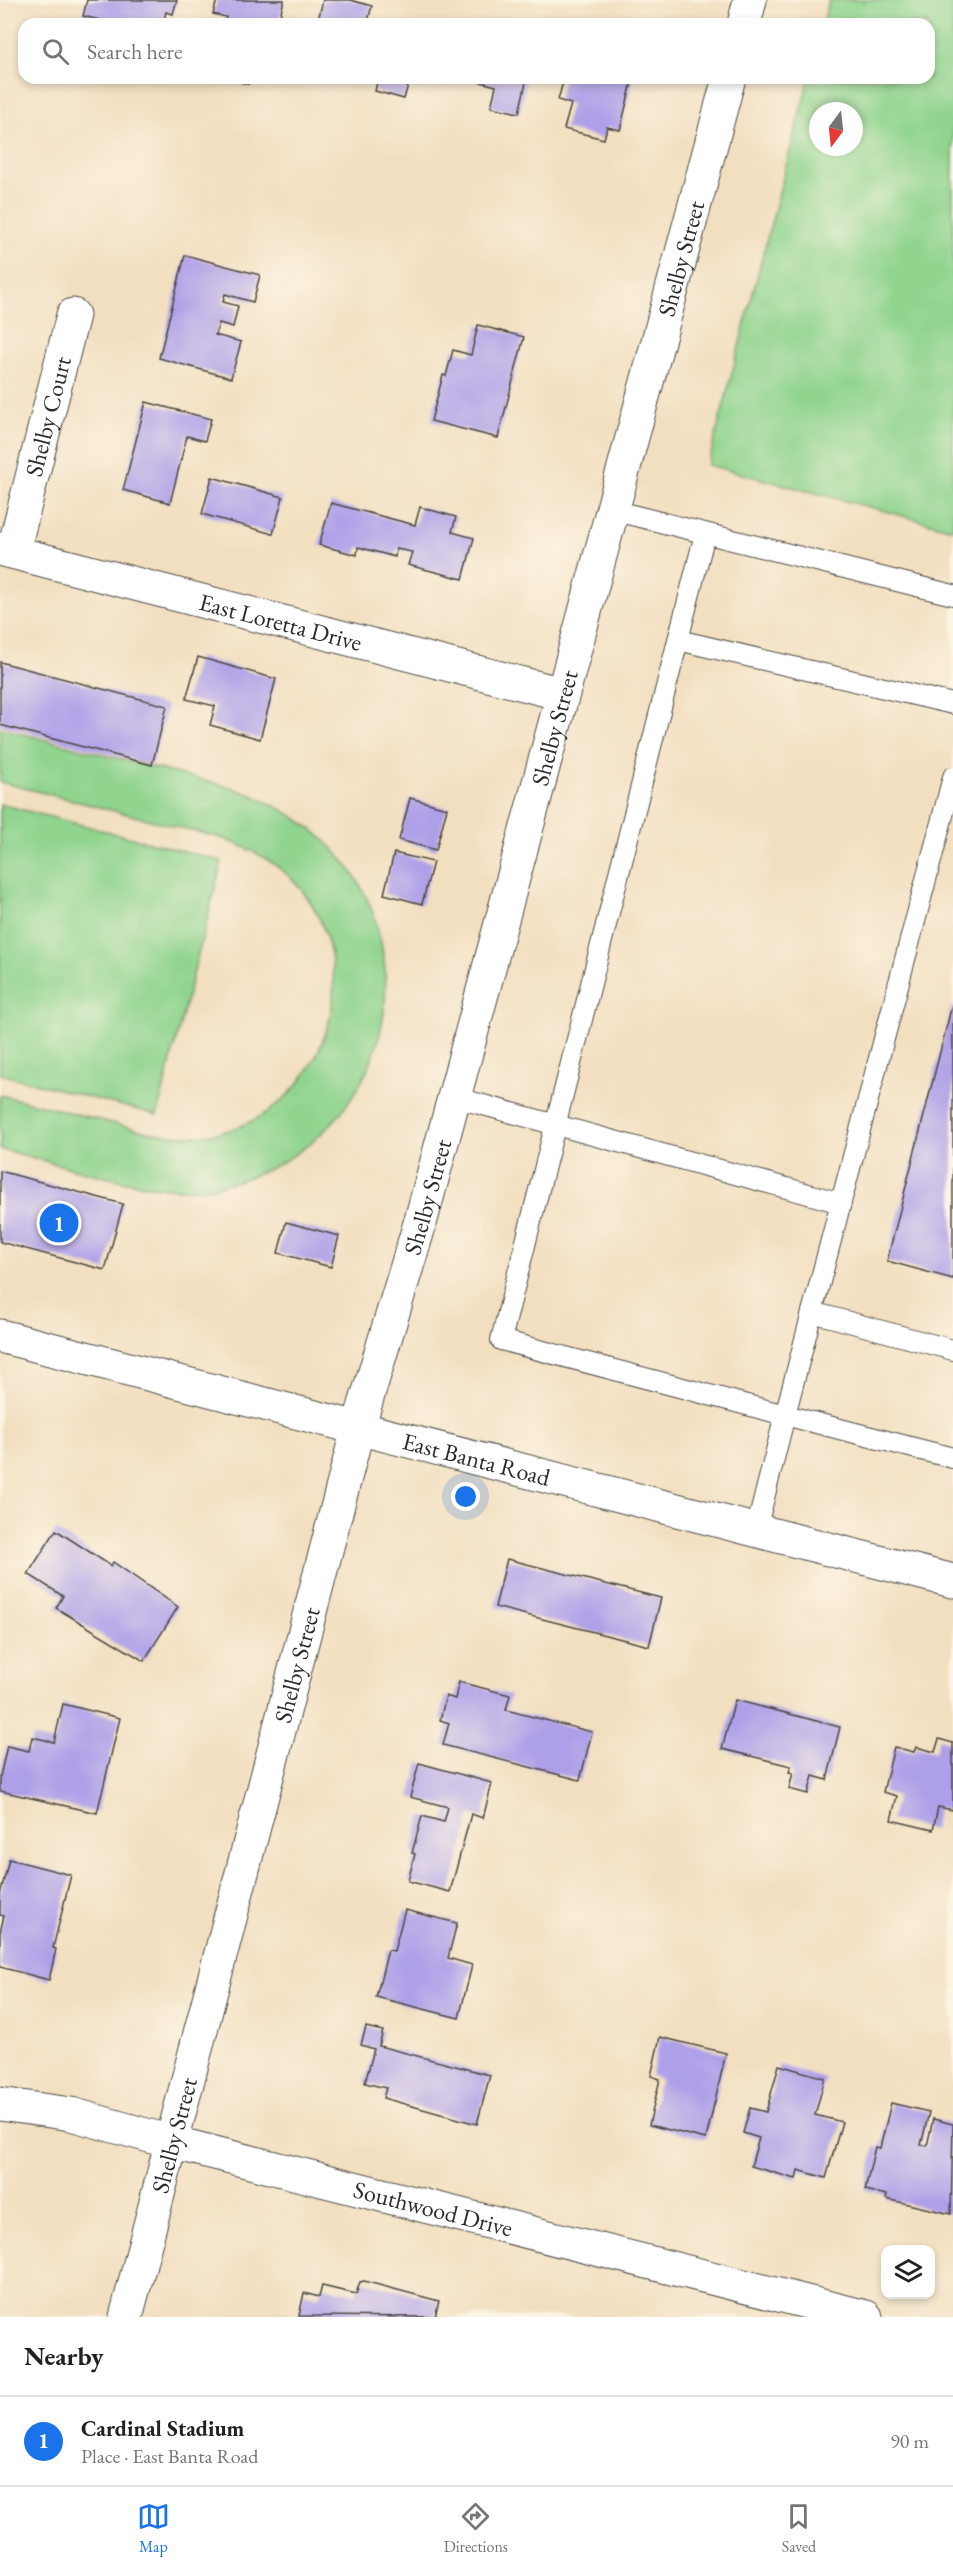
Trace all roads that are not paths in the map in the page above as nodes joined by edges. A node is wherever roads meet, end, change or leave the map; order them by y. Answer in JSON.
{"nodes":[{"id":1,"x":750,"y":0,"type":"edge"},
{"id":2,"x":746,"y":18,"type":"edge"},
{"id":3,"x":727,"y":84,"type":"edge"},
{"id":4,"x":72,"y":315,"type":"dead end"},
{"id":5,"x":612,"y":510,"type":"junction"},
{"id":6,"x":705,"y":534,"type":"junction"},
{"id":7,"x":7,"y":550,"type":"edge"},
{"id":8,"x":953,"y":595,"type":"edge"},
{"id":9,"x":678,"y":640,"type":"junction"},
{"id":10,"x":562,"y":694,"type":"junction"},
{"id":11,"x":953,"y":705,"type":"edge"},
{"id":12,"x":953,"y":777,"type":"edge"},
{"id":13,"x":454,"y":1097,"type":"junction"},
{"id":14,"x":555,"y":1124,"type":"junction"},
{"id":15,"x":841,"y":1203,"type":"junction"},
{"id":16,"x":812,"y":1312,"type":"junction"},
{"id":17,"x":0,"y":1336,"type":"edge"},
{"id":18,"x":953,"y":1350,"type":"edge"},
{"id":19,"x":785,"y":1415,"type":"junction"},
{"id":20,"x":358,"y":1428,"type":"junction"},
{"id":21,"x":953,"y":1458,"type":"edge"},
{"id":22,"x":756,"y":1530,"type":"junction"},
{"id":23,"x":953,"y":1581,"type":"edge"},
{"id":24,"x":0,"y":2104,"type":"edge"},
{"id":25,"x":171,"y":2142,"type":"junction"},
{"id":26,"x":126,"y":2317,"type":"edge"},
{"id":27,"x":866,"y":2317,"type":"edge"}],
"edges":[{"from":1,"to":2,"type":"street"},
{"from":3,"to":5,"type":"street","name":"Shelby Street"},
{"from":4,"to":7,"type":"street","name":"Shelby Court"},
{"from":5,"to":6,"type":"lane"},
{"from":5,"to":10,"type":"street","name":"Shelby Street"},
{"from":6,"to":8,"type":"lane"},
{"from":6,"to":9,"type":"lane"},
{"from":7,"to":10,"type":"street","name":"East Loretta Drive"},
{"from":9,"to":11,"type":"lane"},
{"from":9,"to":14,"type":"lane"},
{"from":10,"to":13,"type":"street","name":"Shelby Street"},
{"from":12,"to":15,"type":"lane"},
{"from":13,"to":14,"type":"lane"},
{"from":13,"to":20,"type":"street","name":"Shelby Street"},
{"from":14,"to":15,"type":"lane"},
{"from":14,"to":19,"type":"lane"},
{"from":15,"to":16,"type":"lane"},
{"from":16,"to":18,"type":"lane"},
{"from":16,"to":19,"type":"lane"},
{"from":17,"to":20,"type":"street","name":"East Banta Road"},
{"from":19,"to":21,"type":"lane"},
{"from":19,"to":22,"type":"lane"},
{"from":20,"to":22,"type":"street","name":"East Banta Road"},
{"from":20,"to":25,"type":"street","name":"Shelby Street"},
{"from":22,"to":23,"type":"street","name":"East Banta Road"},
{"from":24,"to":25,"type":"street","name":"Southwood Drive"},
{"from":25,"to":26,"type":"street","name":"Shelby Street"},
{"from":25,"to":27,"type":"street","name":"Southwood Drive"}]}
